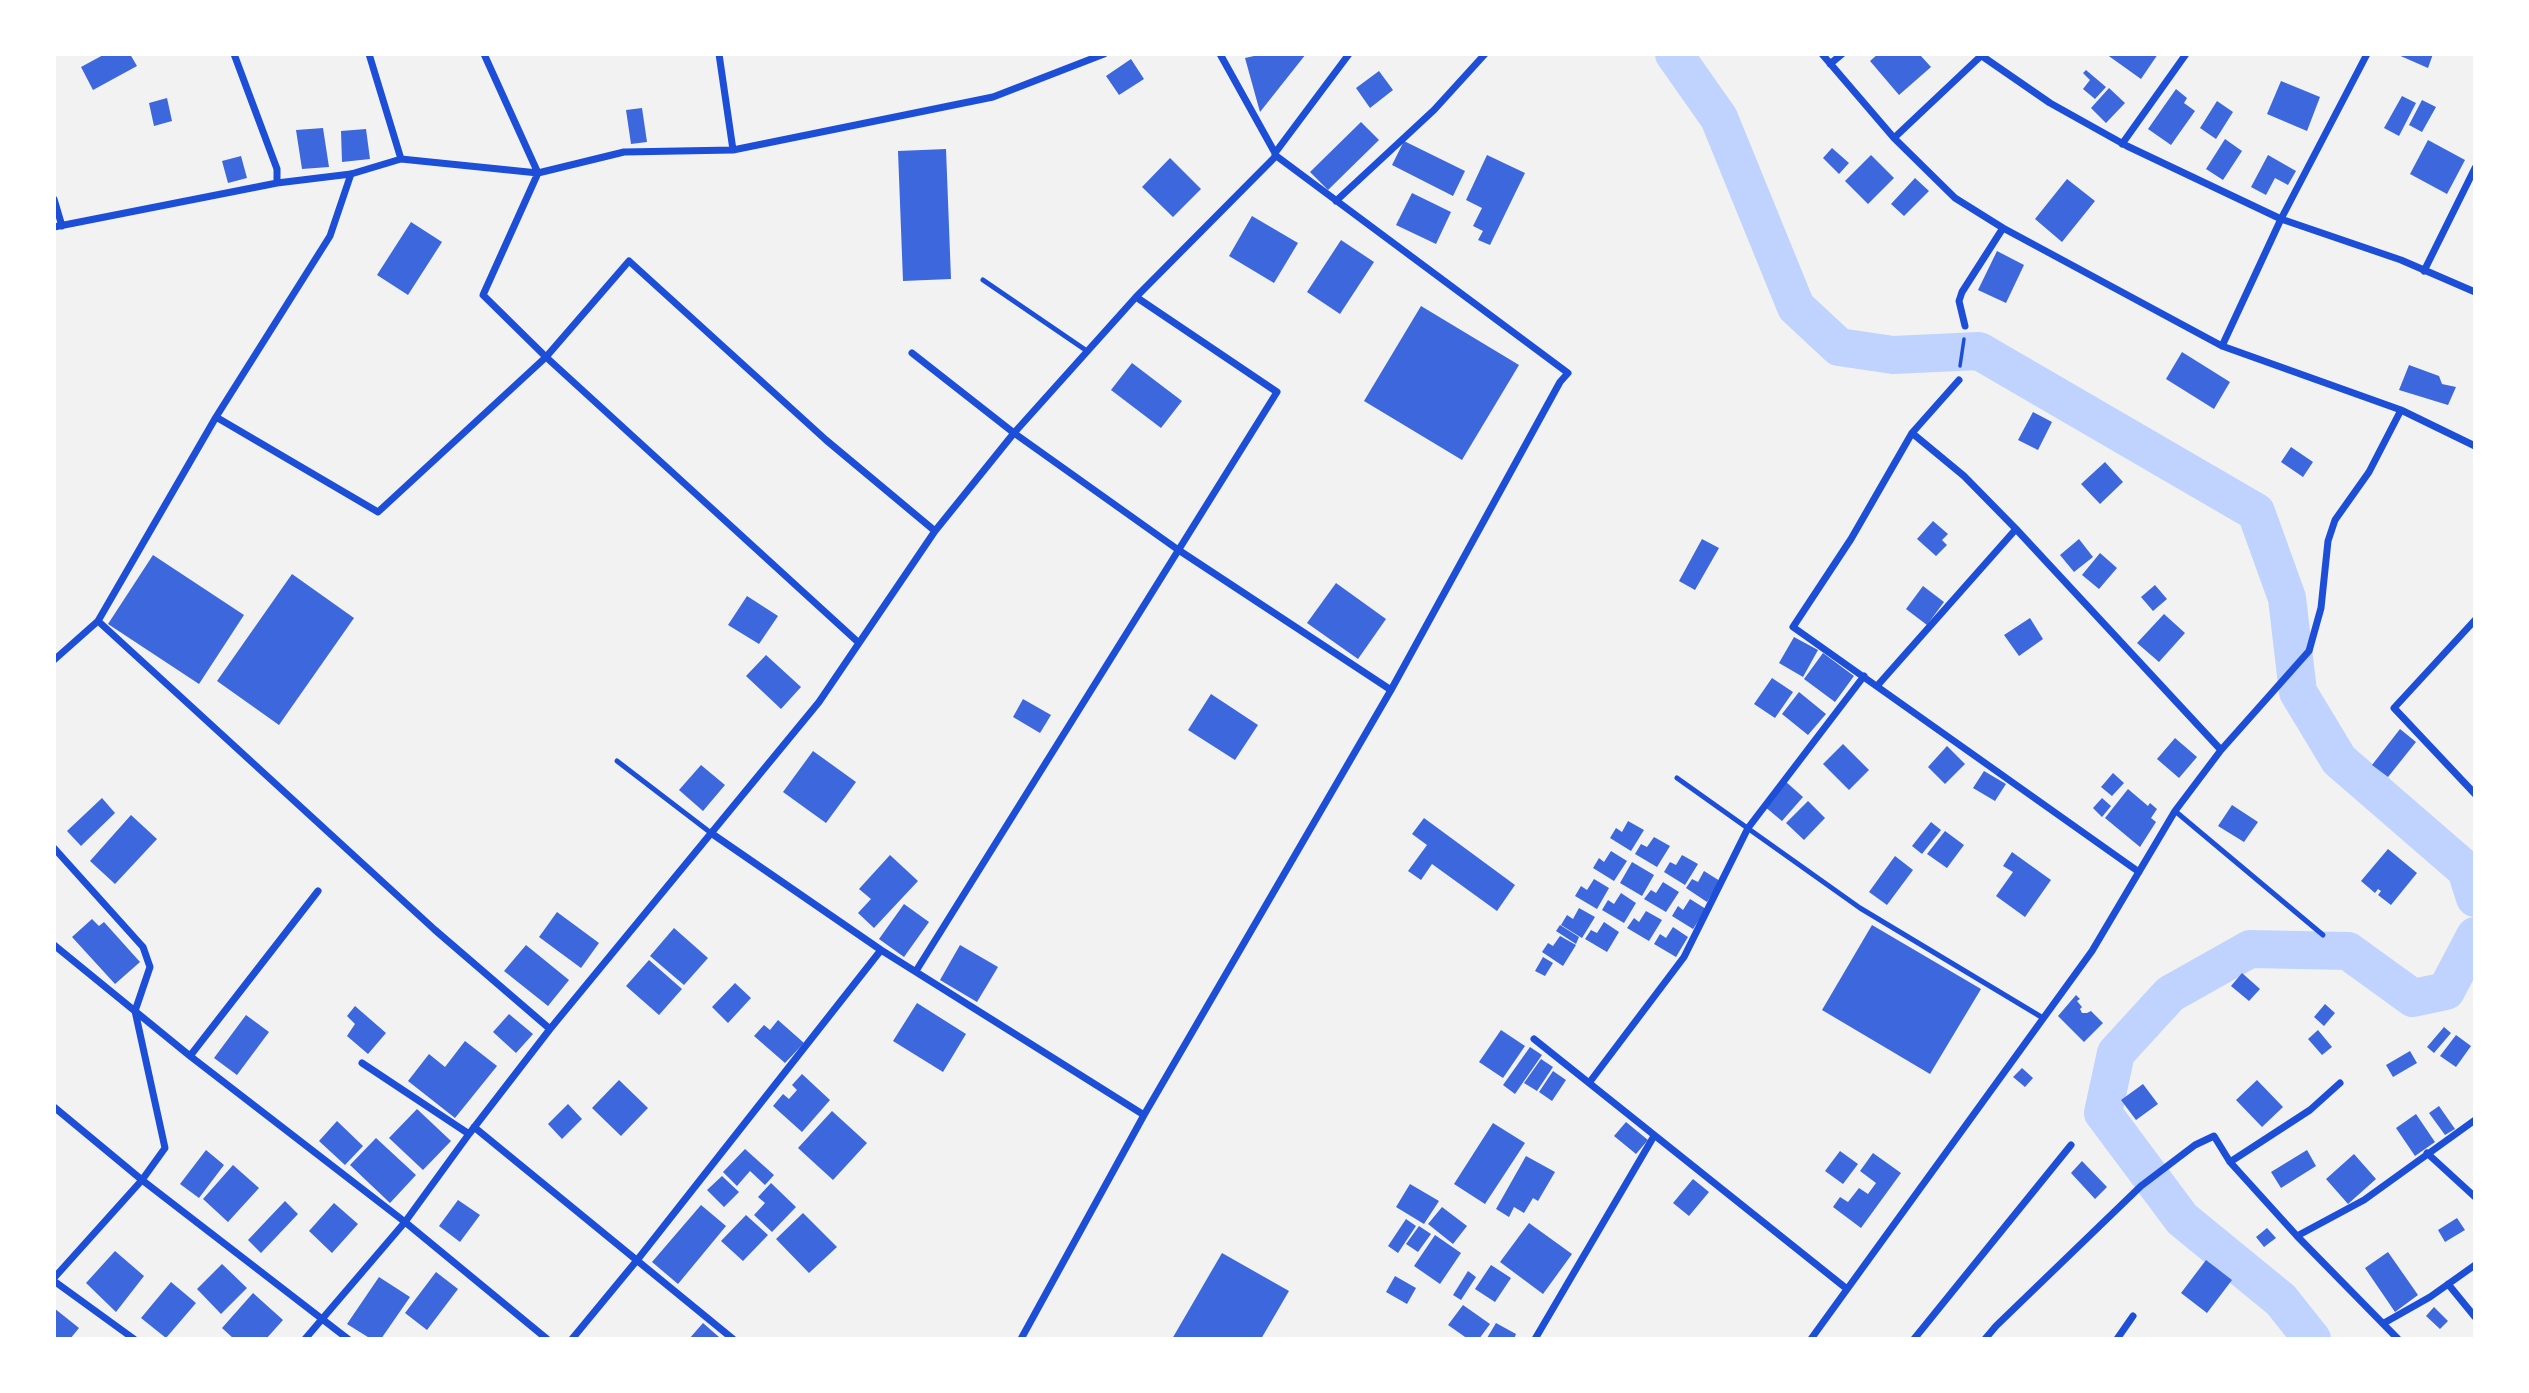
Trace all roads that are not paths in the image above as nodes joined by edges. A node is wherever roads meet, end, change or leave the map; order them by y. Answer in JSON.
{"nodes":[{"id":1,"x":234,"y":54,"type":"edge"},
{"id":2,"x":369,"y":54,"type":"edge"},
{"id":3,"x":484,"y":54,"type":"edge"},
{"id":4,"x":719,"y":54,"type":"edge"},
{"id":5,"x":1104,"y":54,"type":"edge"},
{"id":6,"x":1220,"y":54,"type":"edge"},
{"id":7,"x":1349,"y":54,"type":"edge"},
{"id":8,"x":1485,"y":54,"type":"edge"},
{"id":9,"x":1822,"y":54,"type":"edge"},
{"id":10,"x":1842,"y":54,"type":"edge"},
{"id":11,"x":2186,"y":54,"type":"edge"},
{"id":12,"x":2367,"y":54,"type":"edge"},
{"id":13,"x":1981,"y":55,"type":"edge"},
{"id":14,"x":1830,"y":64,"type":"junction"},
{"id":15,"x":1894,"y":138,"type":"junction"},
{"id":16,"x":2122,"y":144,"type":"junction"},
{"id":17,"x":733,"y":150,"type":"junction"},
{"id":18,"x":1275,"y":155,"type":"junction"},
{"id":19,"x":401,"y":159,"type":"junction"},
{"id":20,"x":2475,"y":168,"type":"edge"},
{"id":21,"x":538,"y":173,"type":"junction"},
{"id":22,"x":351,"y":174,"type":"junction"},
{"id":23,"x":277,"y":183,"type":"junction"},
{"id":24,"x":54,"y":199,"type":"edge"},
{"id":25,"x":1336,"y":201,"type":"junction"},
{"id":26,"x":2281,"y":219,"type":"junction"},
{"id":27,"x":58,"y":227,"type":"edge"},
{"id":28,"x":2003,"y":228,"type":"junction"},
{"id":29,"x":2424,"y":271,"type":"junction"},
{"id":30,"x":983,"y":279,"type":"dead end"},
{"id":31,"x":2475,"y":292,"type":"edge"},
{"id":32,"x":1136,"y":297,"type":"junction"},
{"id":33,"x":1965,"y":327,"type":"road end"},
{"id":34,"x":2222,"y":346,"type":"junction"},
{"id":35,"x":1087,"y":351,"type":"junction"},
{"id":36,"x":912,"y":353,"type":"dead end"},
{"id":37,"x":546,"y":357,"type":"junction"},
{"id":38,"x":1959,"y":380,"type":"road end"},
{"id":39,"x":2401,"y":410,"type":"junction"},
{"id":40,"x":216,"y":416,"type":"junction"},
{"id":41,"x":1014,"y":433,"type":"junction"},
{"id":42,"x":1912,"y":433,"type":"junction"},
{"id":43,"x":2475,"y":446,"type":"edge"},
{"id":44,"x":2016,"y":529,"type":"junction"},
{"id":45,"x":935,"y":531,"type":"junction"},
{"id":46,"x":1177,"y":549,"type":"junction"},
{"id":47,"x":2475,"y":620,"type":"edge"},
{"id":48,"x":98,"y":621,"type":"junction"},
{"id":49,"x":859,"y":643,"type":"junction"},
{"id":50,"x":54,"y":660,"type":"edge"},
{"id":51,"x":1864,"y":676,"type":"junction"},
{"id":52,"x":1877,"y":686,"type":"junction"},
{"id":53,"x":1391,"y":690,"type":"junction"},
{"id":54,"x":2221,"y":750,"type":"junction"},
{"id":55,"x":617,"y":761,"type":"dead end"},
{"id":56,"x":1677,"y":778,"type":"dead end"},
{"id":57,"x":2475,"y":794,"type":"edge"},
{"id":58,"x":2175,"y":811,"type":"junction"},
{"id":59,"x":1748,"y":828,"type":"junction"},
{"id":60,"x":711,"y":833,"type":"junction"},
{"id":61,"x":54,"y":848,"type":"edge"},
{"id":62,"x":2139,"y":872,"type":"junction"},
{"id":63,"x":318,"y":891,"type":"dead end"},
{"id":64,"x":2323,"y":935,"type":"dead end"},
{"id":65,"x":54,"y":945,"type":"edge"},
{"id":66,"x":881,"y":950,"type":"junction"},
{"id":67,"x":916,"y":971,"type":"junction"},
{"id":68,"x":135,"y":1012,"type":"junction"},
{"id":69,"x":2043,"y":1018,"type":"junction"},
{"id":70,"x":550,"y":1029,"type":"junction"},
{"id":71,"x":1534,"y":1039,"type":"dead end"},
{"id":72,"x":190,"y":1056,"type":"junction"},
{"id":73,"x":362,"y":1063,"type":"dead end"},
{"id":74,"x":1590,"y":1083,"type":"junction"},
{"id":75,"x":2340,"y":1083,"type":"dead end"},
{"id":76,"x":54,"y":1107,"type":"edge"},
{"id":77,"x":1144,"y":1115,"type":"junction"},
{"id":78,"x":2475,"y":1120,"type":"edge"},
{"id":79,"x":474,"y":1127,"type":"junction"},
{"id":80,"x":469,"y":1134,"type":"junction"},
{"id":81,"x":1654,"y":1136,"type":"junction"},
{"id":82,"x":2071,"y":1145,"type":"dead end"},
{"id":83,"x":2427,"y":1153,"type":"junction"},
{"id":84,"x":2230,"y":1162,"type":"junction"},
{"id":85,"x":142,"y":1180,"type":"junction"},
{"id":86,"x":2475,"y":1196,"type":"edge"},
{"id":87,"x":405,"y":1222,"type":"junction"},
{"id":88,"x":2297,"y":1236,"type":"junction"},
{"id":89,"x":638,"y":1259,"type":"junction"},
{"id":90,"x":2475,"y":1265,"type":"edge"},
{"id":91,"x":54,"y":1280,"type":"edge"},
{"id":92,"x":2448,"y":1284,"type":"junction"},
{"id":93,"x":1847,"y":1289,"type":"junction"},
{"id":94,"x":2133,"y":1316,"type":"dead end"},
{"id":95,"x":2475,"y":1317,"type":"edge"},
{"id":96,"x":323,"y":1319,"type":"junction"},
{"id":97,"x":2384,"y":1323,"type":"junction"},
{"id":98,"x":134,"y":1339,"type":"edge"},
{"id":99,"x":305,"y":1339,"type":"edge"},
{"id":100,"x":348,"y":1339,"type":"edge"},
{"id":101,"x":547,"y":1339,"type":"edge"},
{"id":102,"x":572,"y":1339,"type":"edge"},
{"id":103,"x":733,"y":1339,"type":"edge"},
{"id":104,"x":1021,"y":1339,"type":"edge"},
{"id":105,"x":1535,"y":1339,"type":"edge"},
{"id":106,"x":1811,"y":1339,"type":"edge"},
{"id":107,"x":1914,"y":1339,"type":"edge"},
{"id":108,"x":1985,"y":1339,"type":"edge"},
{"id":109,"x":2117,"y":1339,"type":"edge"},
{"id":110,"x":2398,"y":1339,"type":"edge"}],
"edges":[{"from":1,"to":23,"type":"street"},
{"from":2,"to":19,"type":"street"},
{"from":3,"to":21,"type":"street"},
{"from":4,"to":17,"type":"street"},
{"from":5,"to":17,"type":"street"},
{"from":6,"to":18,"type":"street"},
{"from":7,"to":18,"type":"street"},
{"from":8,"to":25,"type":"street"},
{"from":9,"to":14,"type":"street"},
{"from":10,"to":14,"type":"street"},
{"from":11,"to":16,"type":"street"},
{"from":12,"to":26,"type":"street"},
{"from":13,"to":15,"type":"street"},
{"from":13,"to":16,"type":"street"},
{"from":14,"to":15,"type":"street"},
{"from":15,"to":28,"type":"street"},
{"from":16,"to":26,"type":"street"},
{"from":17,"to":21,"type":"street"},
{"from":18,"to":25,"type":"street"},
{"from":18,"to":32,"type":"street"},
{"from":19,"to":21,"type":"street"},
{"from":19,"to":22,"type":"street"},
{"from":20,"to":29,"type":"street"},
{"from":21,"to":37,"type":"street"},
{"from":22,"to":23,"type":"street"},
{"from":22,"to":40,"type":"street"},
{"from":23,"to":27,"type":"street"},
{"from":24,"to":27,"type":"street"},
{"from":25,"to":53,"type":"street"},
{"from":26,"to":29,"type":"street"},
{"from":26,"to":34,"type":"street"},
{"from":28,"to":33,"type":"street"},
{"from":28,"to":34,"type":"street"},
{"from":29,"to":31,"type":"street"},
{"from":30,"to":35,"type":"lane"},
{"from":32,"to":35,"type":"street"},
{"from":32,"to":46,"type":"street"},
{"from":34,"to":39,"type":"street"},
{"from":35,"to":41,"type":"street"},
{"from":36,"to":41,"type":"street"},
{"from":37,"to":40,"type":"street"},
{"from":37,"to":45,"type":"street"},
{"from":37,"to":49,"type":"street"},
{"from":38,"to":42,"type":"street"},
{"from":39,"to":43,"type":"street"},
{"from":39,"to":54,"type":"street"},
{"from":40,"to":48,"type":"street"},
{"from":41,"to":45,"type":"street"},
{"from":41,"to":46,"type":"street"},
{"from":42,"to":44,"type":"street"},
{"from":42,"to":51,"type":"street"},
{"from":44,"to":52,"type":"street"},
{"from":44,"to":54,"type":"street"},
{"from":45,"to":49,"type":"street"},
{"from":46,"to":53,"type":"street"},
{"from":46,"to":67,"type":"street"},
{"from":47,"to":57,"type":"street"},
{"from":48,"to":50,"type":"street"},
{"from":48,"to":70,"type":"street"},
{"from":49,"to":60,"type":"street"},
{"from":51,"to":52,"type":"street"},
{"from":51,"to":59,"type":"street"},
{"from":52,"to":62,"type":"street"},
{"from":53,"to":77,"type":"street"},
{"from":54,"to":58,"type":"street"},
{"from":55,"to":60,"type":"lane"},
{"from":56,"to":59,"type":"lane"},
{"from":58,"to":62,"type":"street"},
{"from":58,"to":64,"type":"lane"},
{"from":59,"to":69,"type":"lane"},
{"from":59,"to":74,"type":"street"},
{"from":60,"to":66,"type":"street"},
{"from":60,"to":70,"type":"street"},
{"from":61,"to":68,"type":"street"},
{"from":62,"to":69,"type":"street"},
{"from":63,"to":72,"type":"street"},
{"from":65,"to":68,"type":"street"},
{"from":66,"to":67,"type":"street"},
{"from":66,"to":89,"type":"street"},
{"from":67,"to":77,"type":"street"},
{"from":68,"to":72,"type":"street"},
{"from":68,"to":85,"type":"street"},
{"from":69,"to":93,"type":"street"},
{"from":70,"to":79,"type":"street"},
{"from":71,"to":74,"type":"street"},
{"from":72,"to":87,"type":"street"},
{"from":73,"to":80,"type":"street"},
{"from":74,"to":81,"type":"street"},
{"from":75,"to":84,"type":"street"},
{"from":76,"to":85,"type":"street"},
{"from":77,"to":104,"type":"street"},
{"from":78,"to":83,"type":"street"},
{"from":79,"to":80,"type":"street"},
{"from":79,"to":89,"type":"street"},
{"from":80,"to":87,"type":"street"},
{"from":81,"to":93,"type":"street"},
{"from":81,"to":105,"type":"street"},
{"from":82,"to":107,"type":"street"},
{"from":83,"to":86,"type":"street"},
{"from":83,"to":88,"type":"street"},
{"from":84,"to":88,"type":"street"},
{"from":84,"to":108,"type":"street"},
{"from":85,"to":91,"type":"street"},
{"from":85,"to":96,"type":"street"},
{"from":87,"to":96,"type":"street"},
{"from":87,"to":101,"type":"street"},
{"from":88,"to":97,"type":"street"},
{"from":89,"to":102,"type":"street"},
{"from":89,"to":103,"type":"street"},
{"from":90,"to":92,"type":"street"},
{"from":91,"to":98,"type":"street"},
{"from":92,"to":95,"type":"street"},
{"from":92,"to":97,"type":"street"},
{"from":93,"to":106,"type":"street"},
{"from":94,"to":109,"type":"street"},
{"from":96,"to":99,"type":"street"},
{"from":96,"to":100,"type":"street"},
{"from":97,"to":110,"type":"street"}]}
